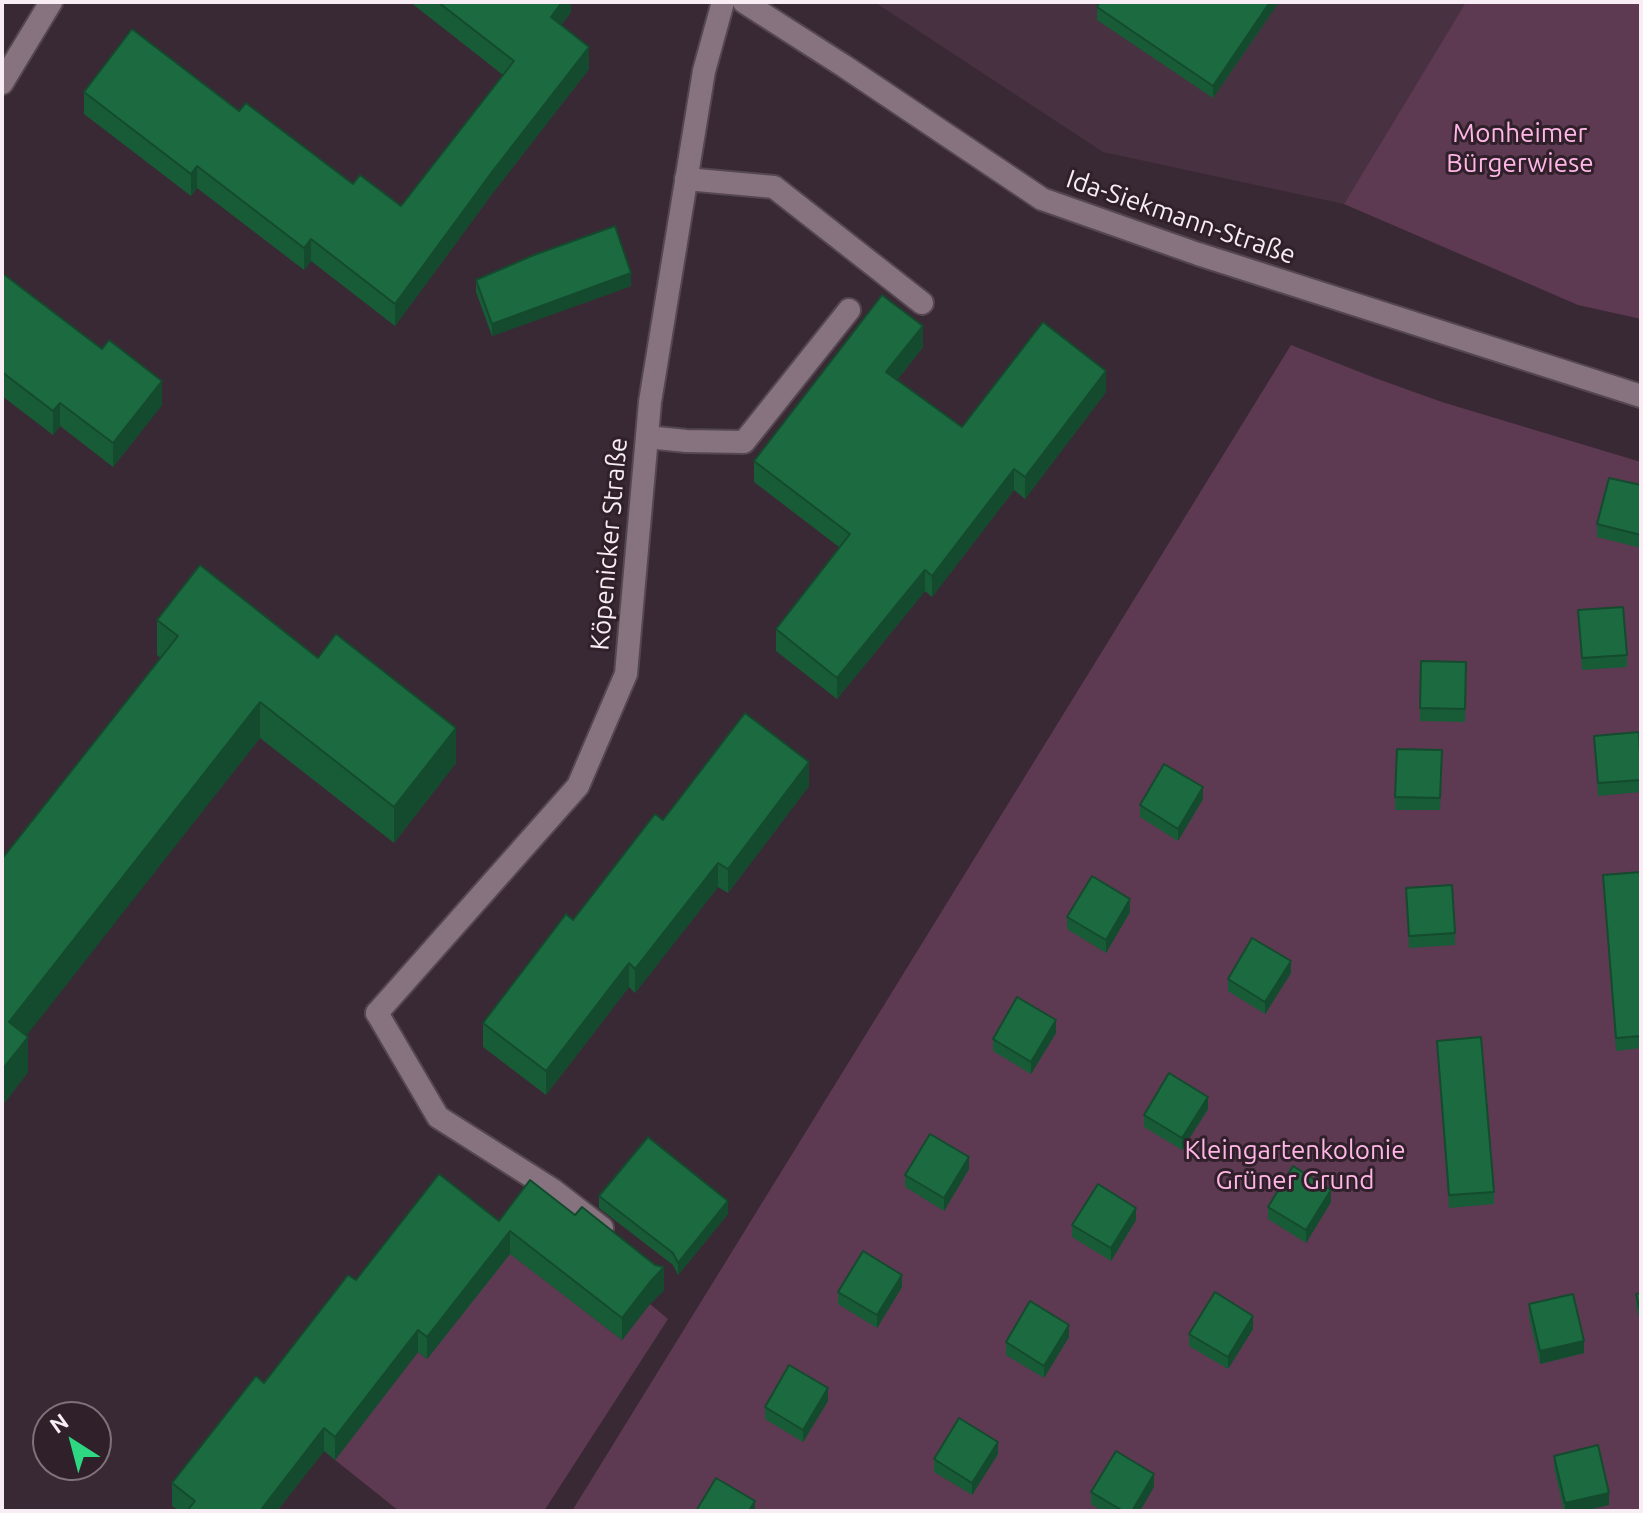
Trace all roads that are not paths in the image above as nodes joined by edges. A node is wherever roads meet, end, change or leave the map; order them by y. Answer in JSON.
{"nodes":[{"id":1,"x":51,"y":2,"type":"edge"},
{"id":2,"x":723,"y":2,"type":"edge"},
{"id":3,"x":744,"y":2,"type":"edge"},
{"id":4,"x":2,"y":83,"type":"edge"},
{"id":5,"x":686,"y":179,"type":"junction"},
{"id":6,"x":922,"y":303,"type":"dead end"},
{"id":7,"x":849,"y":310,"type":"dead end"},
{"id":8,"x":1641,"y":396,"type":"edge"},
{"id":9,"x":647,"y":437,"type":"junction"},
{"id":10,"x":615,"y":1238,"type":"edge"}],
"edges":[{"from":1,"to":4,"type":"street"},
{"from":2,"to":5,"type":"street","name":"Köpenicker Straße"},
{"from":3,"to":8,"type":"street","name":"Ida-Siekmann-Straße"},
{"from":5,"to":6,"type":"street"},
{"from":5,"to":9,"type":"street","name":"Köpenicker Straße"},
{"from":7,"to":9,"type":"street"},
{"from":9,"to":10,"type":"street","name":"Köpenicker Straße"}]}
